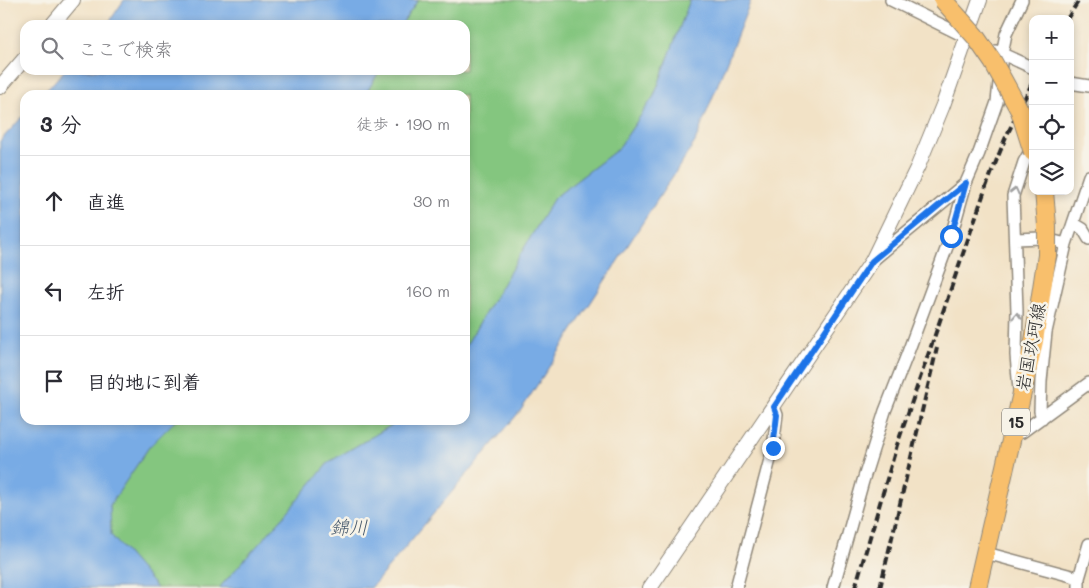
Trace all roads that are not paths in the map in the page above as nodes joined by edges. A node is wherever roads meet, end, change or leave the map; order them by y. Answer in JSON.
{"nodes":[{"id":1,"x":73,"y":0,"type":"edge"},
{"id":2,"x":890,"y":0,"type":"edge"},
{"id":3,"x":943,"y":0,"type":"edge"},
{"id":4,"x":980,"y":0,"type":"edge"},
{"id":5,"x":1022,"y":0,"type":"edge"},
{"id":6,"x":56,"y":20,"type":"edge"},
{"id":7,"x":967,"y":37,"type":"junction"},
{"id":8,"x":1002,"y":54,"type":"junction"},
{"id":9,"x":20,"y":64,"type":"edge"},
{"id":10,"x":1029,"y":66,"type":"edge"},
{"id":11,"x":1074,"y":84,"type":"edge"},
{"id":12,"x":1089,"y":86,"type":"edge"},
{"id":13,"x":0,"y":87,"type":"edge"},
{"id":14,"x":1031,"y":150,"type":"edge"},
{"id":15,"x":1032,"y":150,"type":"edge"},
{"id":16,"x":1089,"y":176,"type":"edge"},
{"id":17,"x":966,"y":183,"type":"junction"},
{"id":18,"x":1044,"y":195,"type":"edge"},
{"id":19,"x":1073,"y":223,"type":"junction"},
{"id":20,"x":1015,"y":239,"type":"junction"},
{"id":21,"x":1089,"y":239,"type":"edge"},
{"id":22,"x":1066,"y":244,"type":"junction"},
{"id":23,"x":872,"y":261,"type":"junction"},
{"id":24,"x":1089,"y":383,"type":"edge"},
{"id":25,"x":1021,"y":399,"type":"junction"},
{"id":26,"x":774,"y":407,"type":"junction"},
{"id":27,"x":1042,"y":418,"type":"junction"},
{"id":28,"x":1013,"y":433,"type":"junction"},
{"id":29,"x":1089,"y":544,"type":"edge"},
{"id":30,"x":986,"y":553,"type":"junction"},
{"id":31,"x":1079,"y":583,"type":"edge"},
{"id":32,"x":650,"y":588,"type":"edge"},
{"id":33,"x":736,"y":588,"type":"edge"},
{"id":34,"x":833,"y":588,"type":"edge"},
{"id":35,"x":978,"y":588,"type":"edge"}],
"edges":[{"from":1,"to":6,"type":"street"},
{"from":2,"to":7,"type":"street"},
{"from":3,"to":15,"type":"main road","bridge":true},
{"from":4,"to":7,"type":"street"},
{"from":5,"to":8,"type":"street"},
{"from":7,"to":8,"type":"street"},
{"from":7,"to":23,"type":"street"},
{"from":8,"to":10,"type":"street"},
{"from":8,"to":17,"type":"street"},
{"from":9,"to":13,"type":"street"},
{"from":11,"to":12,"type":"street"},
{"from":20,"to":14,"type":"street","one_way":true},
{"from":16,"to":19,"type":"street"},
{"from":17,"to":23,"type":"street"},
{"from":17,"to":34,"type":"street"},
{"from":18,"to":25,"type":"main road","name":"岩国玖珂線","number":"15","bridge":true},
{"from":19,"to":21,"type":"street"},
{"from":19,"to":22,"type":"street"},
{"from":20,"to":22,"type":"street"},
{"from":25,"to":20,"type":"street","one_way":true},
{"from":22,"to":27,"type":"street"},
{"from":23,"to":26,"type":"street"},
{"from":24,"to":27,"type":"street"},
{"from":25,"to":28,"type":"main road","name":"岩国玖珂線","number":"15"},
{"from":26,"to":32,"type":"street"},
{"from":26,"to":33,"type":"street"},
{"from":27,"to":28,"type":"street"},
{"from":28,"to":30,"type":"main road","name":"岩国玖珂線","number":"15"},
{"from":29,"to":31,"type":"street"},
{"from":30,"to":31,"type":"street"},
{"from":30,"to":35,"type":"main road","name":"岩国玖珂線","number":"15"}]}
